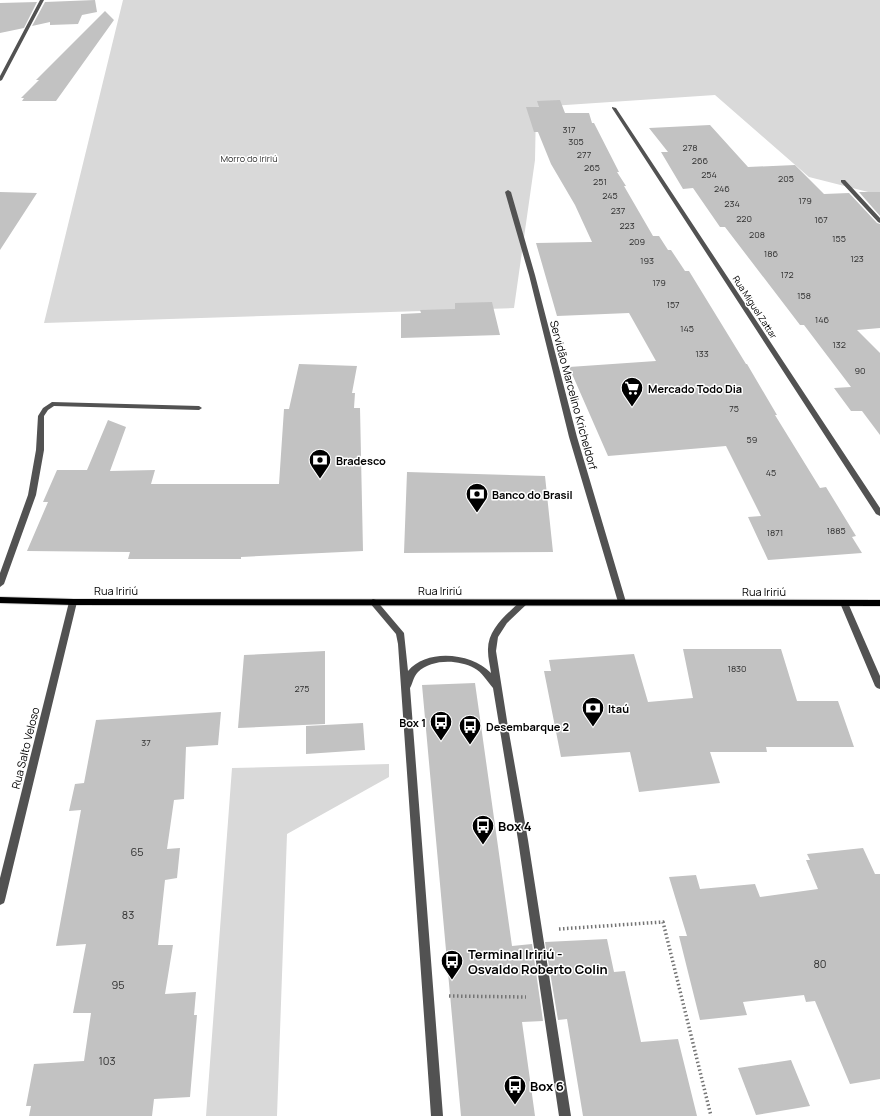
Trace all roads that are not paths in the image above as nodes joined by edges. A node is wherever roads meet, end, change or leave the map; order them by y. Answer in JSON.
{"nodes":[{"id":1,"x":42,"y":0,"type":"edge"},
{"id":2,"x":0,"y":80,"type":"edge"},
{"id":3,"x":614,"y":108,"type":"dead end"},
{"id":4,"x":843,"y":181,"type":"dead end"},
{"id":5,"x":508,"y":192,"type":"dead end"},
{"id":6,"x":880,"y":221,"type":"edge"},
{"id":7,"x":199,"y":408,"type":"dead end"},
{"id":8,"x":880,"y":514,"type":"edge"},
{"id":9,"x":0,"y":584,"type":"edge"},
{"id":10,"x":0,"y":600,"type":"edge"},
{"id":11,"x":73,"y":602,"type":"junction"},
{"id":12,"x":373,"y":602,"type":"junction"},
{"id":13,"x":525,"y":602,"type":"junction"},
{"id":14,"x":622,"y":602,"type":"junction"},
{"id":15,"x":844,"y":603,"type":"junction"},
{"id":16,"x":880,"y":603,"type":"edge"},
{"id":17,"x":880,"y":686,"type":"edge"},
{"id":18,"x":497,"y":687,"type":"junction"},
{"id":19,"x":406,"y":690,"type":"junction"},
{"id":20,"x":0,"y":900,"type":"edge"},
{"id":21,"x":437,"y":1116,"type":"edge"},
{"id":22,"x":565,"y":1116,"type":"edge"}],
"edges":[{"from":1,"to":2,"type":"street"},
{"from":3,"to":8,"type":"street","name":"Rua Miguel Zattar"},
{"from":4,"to":6,"type":"street"},
{"from":5,"to":14,"type":"street","name":"Servidão Marcelino Kricheldorf"},
{"from":7,"to":9,"type":"street"},
{"from":10,"to":11,"type":"main road","name":"Rua Iririú"},
{"from":11,"to":12,"type":"main road","name":"Rua Iririú"},
{"from":11,"to":20,"type":"street","name":"Rua Salto Veloso"},
{"from":12,"to":13,"type":"main road","name":"Rua Iririú"},
{"from":12,"to":19,"type":"street"},
{"from":13,"to":14,"type":"main road","name":"Rua Iririú"},
{"from":13,"to":18,"type":"street"},
{"from":14,"to":15,"type":"main road","name":"Rua Iririú"},
{"from":15,"to":16,"type":"main road","name":"Rua Iririú"},
{"from":15,"to":17,"type":"street"},
{"from":18,"to":19,"type":"street"},
{"from":18,"to":22,"type":"street"},
{"from":19,"to":21,"type":"street"}]}
